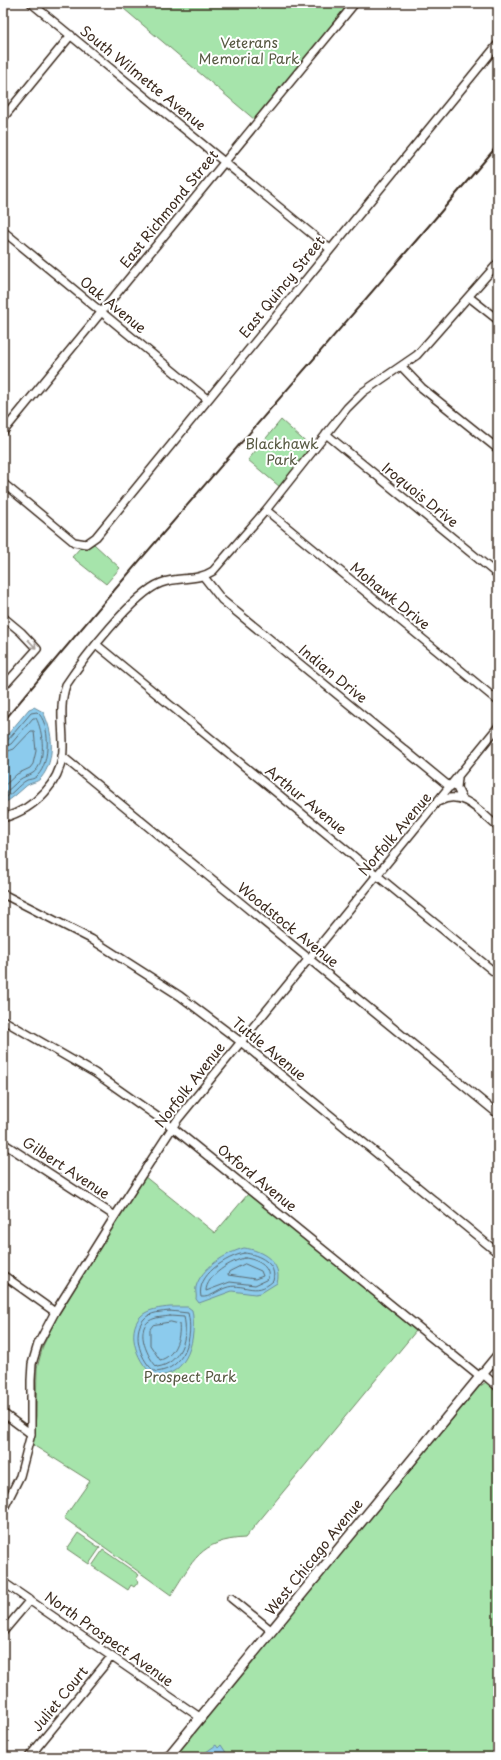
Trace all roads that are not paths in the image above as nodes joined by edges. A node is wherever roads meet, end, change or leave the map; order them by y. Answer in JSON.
{"nodes":[{"id":1,"x":31,"y":3,"type":"edge"},
{"id":2,"x":355,"y":3,"type":"edge"},
{"id":3,"x":70,"y":35,"type":"junction"},
{"id":4,"x":498,"y":44,"type":"edge"},
{"id":5,"x":3,"y":118,"type":"edge"},
{"id":6,"x":225,"y":162,"type":"junction"},
{"id":7,"x":3,"y":231,"type":"edge"},
{"id":8,"x":330,"y":249,"type":"junction"},
{"id":9,"x":498,"y":263,"type":"edge"},
{"id":10,"x":469,"y":296,"type":"junction"},
{"id":11,"x":102,"y":312,"type":"junction"},
{"id":12,"x":498,"y":320,"type":"edge"},
{"id":13,"x":402,"y":367,"type":"junction"},
{"id":14,"x":207,"y":399,"type":"junction"},
{"id":15,"x":3,"y":432,"type":"edge"},
{"id":16,"x":326,"y":434,"type":"junction"},
{"id":17,"x":498,"y":449,"type":"edge"},
{"id":18,"x":3,"y":483,"type":"edge"},
{"id":19,"x":266,"y":510,"type":"junction"},
{"id":20,"x":498,"y":575,"type":"edge"},
{"id":21,"x":204,"y":577,"type":"junction"},
{"id":22,"x":3,"y":617,"type":"edge"},
{"id":23,"x":97,"y":645,"type":"junction"},
{"id":24,"x":3,"y":687,"type":"edge"},
{"id":25,"x":498,"y":701,"type":"edge"},
{"id":26,"x":498,"y":728,"type":"edge"},
{"id":27,"x":62,"y":756,"type":"junction"},
{"id":28,"x":458,"y":778,"type":"junction"},
{"id":29,"x":450,"y":787,"type":"junction"},
{"id":30,"x":462,"y":798,"type":"junction"},
{"id":31,"x":439,"y":801,"type":"junction"},
{"id":32,"x":3,"y":818,"type":"edge"},
{"id":33,"x":498,"y":827,"type":"edge"},
{"id":34,"x":378,"y":876,"type":"junction"},
{"id":35,"x":3,"y":894,"type":"edge"},
{"id":36,"x":309,"y":959,"type":"junction"},
{"id":37,"x":498,"y":975,"type":"edge"},
{"id":38,"x":3,"y":1020,"type":"edge"},
{"id":39,"x":241,"y":1042,"type":"junction"},
{"id":40,"x":498,"y":1114,"type":"edge"},
{"id":41,"x":172,"y":1127,"type":"junction"},
{"id":42,"x":3,"y":1142,"type":"edge"},
{"id":43,"x":115,"y":1216,"type":"junction"},
{"id":44,"x":498,"y":1253,"type":"edge"},
{"id":45,"x":3,"y":1275,"type":"edge"},
{"id":46,"x":55,"y":1312,"type":"junction"},
{"id":47,"x":498,"y":1355,"type":"edge"},
{"id":48,"x":481,"y":1376,"type":"junction"},
{"id":49,"x":498,"y":1387,"type":"edge"},
{"id":50,"x":3,"y":1413,"type":"edge"},
{"id":51,"x":30,"y":1434,"type":"junction"},
{"id":52,"x":3,"y":1510,"type":"edge"},
{"id":53,"x":3,"y":1582,"type":"edge"},
{"id":54,"x":231,"y":1598,"type":"dead end"},
{"id":55,"x":30,"y":1600,"type":"junction"},
{"id":56,"x":272,"y":1630,"type":"junction"},
{"id":57,"x":3,"y":1632,"type":"edge"},
{"id":58,"x":111,"y":1657,"type":"junction"},
{"id":59,"x":201,"y":1718,"type":"junction"},
{"id":60,"x":29,"y":1757,"type":"edge"},
{"id":61,"x":168,"y":1757,"type":"edge"}],
"edges":[{"from":1,"to":3,"type":"street","name":"South Wilmette Avenue"},
{"from":2,"to":6,"type":"street","name":"East Richmond Street"},
{"from":3,"to":5,"type":"street"},
{"from":3,"to":6,"type":"street","name":"South Wilmette Avenue"},
{"from":4,"to":8,"type":"street","name":"East Quincy Street"},
{"from":6,"to":8,"type":"street","name":"South Wilmette Avenue"},
{"from":6,"to":11,"type":"street","name":"East Richmond Street"},
{"from":7,"to":11,"type":"street","name":"Oak Avenue"},
{"from":8,"to":14,"type":"street","name":"East Quincy Street"},
{"from":9,"to":10,"type":"street"},
{"from":10,"to":12,"type":"street"},
{"from":10,"to":13,"type":"street"},
{"from":11,"to":14,"type":"street","name":"Oak Avenue"},
{"from":11,"to":15,"type":"street","name":"East Richmond Street"},
{"from":13,"to":16,"type":"street"},
{"from":13,"to":17,"type":"street"},
{"from":14,"to":18,"type":"street","name":"East Quincy Street"},
{"from":16,"to":19,"type":"street"},
{"from":16,"to":20,"type":"street","name":"Iroquois Drive"},
{"from":19,"to":21,"type":"street"},
{"from":19,"to":25,"type":"street","name":"Mohawk Drive"},
{"from":21,"to":23,"type":"street"},
{"from":21,"to":29,"type":"street","name":"Indian Drive"},
{"from":22,"to":24,"type":"street","one_way":true},
{"from":23,"to":27,"type":"street"},
{"from":23,"to":34,"type":"street","name":"Arthur Avenue"},
{"from":26,"to":28,"type":"street","name":"Norfolk Avenue"},
{"from":27,"to":32,"type":"street"},
{"from":27,"to":36,"type":"street","name":"Woodstock Avenue"},
{"from":28,"to":29,"type":"street","name":"Norfolk Avenue"},
{"from":28,"to":30,"type":"street"},
{"from":29,"to":31,"type":"street","name":"Norfolk Avenue"},
{"from":30,"to":31,"type":"street"},
{"from":30,"to":33,"type":"street"},
{"from":31,"to":34,"type":"street","name":"Norfolk Avenue"},
{"from":34,"to":36,"type":"street","name":"Norfolk Avenue"},
{"from":34,"to":37,"type":"street","name":"Arthur Avenue"},
{"from":35,"to":39,"type":"street","name":"Tuttle Avenue"},
{"from":36,"to":39,"type":"street","name":"Norfolk Avenue"},
{"from":36,"to":40,"type":"street","name":"Woodstock Avenue"},
{"from":38,"to":41,"type":"street","name":"Oxford Avenue"},
{"from":39,"to":41,"type":"street","name":"Norfolk Avenue"},
{"from":39,"to":44,"type":"street","name":"Tuttle Avenue"},
{"from":41,"to":43,"type":"street","name":"Norfolk Avenue"},
{"from":41,"to":48,"type":"street","name":"Oxford Avenue"},
{"from":42,"to":43,"type":"street","name":"Gilbert Avenue"},
{"from":43,"to":46,"type":"street","name":"Norfolk Avenue"},
{"from":45,"to":46,"type":"street"},
{"from":46,"to":51,"type":"street","name":"Norfolk Avenue"},
{"from":47,"to":48,"type":"main road","name":"West Chicago Avenue"},
{"from":48,"to":49,"type":"street","name":"Oxford Avenue"},
{"from":48,"to":56,"type":"main road","name":"West Chicago Avenue"},
{"from":50,"to":51,"type":"street"},
{"from":51,"to":52,"type":"street","name":"Norfolk Avenue"},
{"from":53,"to":55,"type":"street","name":"North Prospect Avenue"},
{"from":54,"to":56,"type":"street"},
{"from":55,"to":57,"type":"street"},
{"from":55,"to":58,"type":"street","name":"North Prospect Avenue"},
{"from":56,"to":59,"type":"main road","name":"West Chicago Avenue"},
{"from":58,"to":59,"type":"street","name":"North Prospect Avenue"},
{"from":58,"to":60,"type":"street","name":"Juliet Court"},
{"from":59,"to":61,"type":"main road","name":"West Chicago Avenue"}]}
